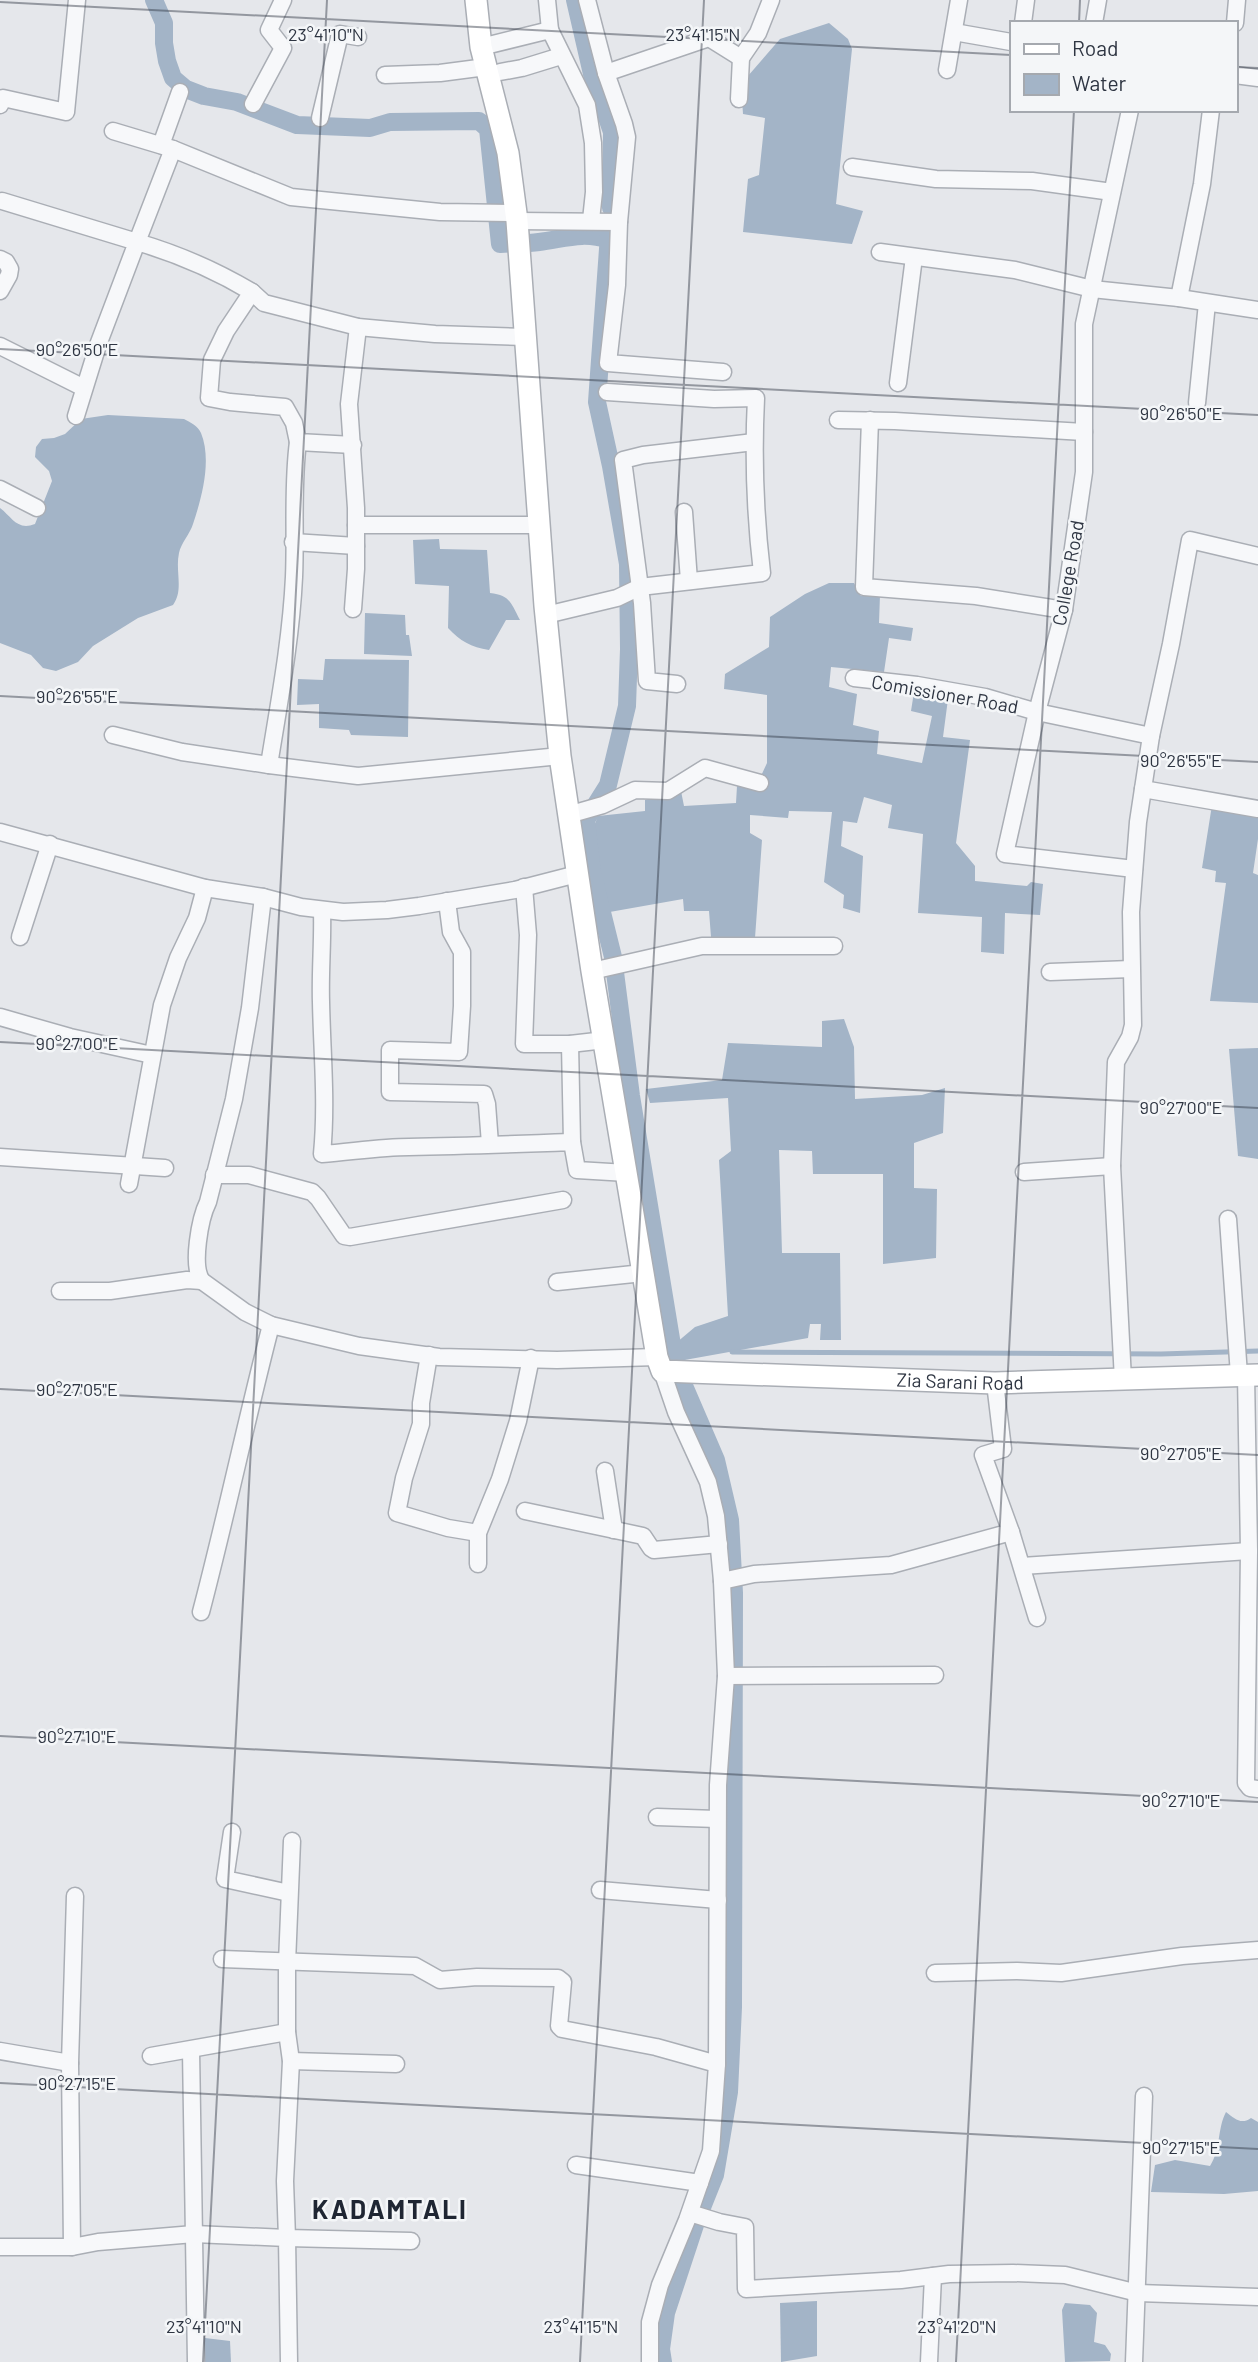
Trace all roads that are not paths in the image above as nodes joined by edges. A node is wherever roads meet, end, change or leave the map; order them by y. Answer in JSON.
{"nodes":[{"id":1,"x":77,"y":0,"type":"edge"},
{"id":2,"x":283,"y":0,"type":"edge"},
{"id":3,"x":476,"y":0,"type":"edge"},
{"id":4,"x":547,"y":0,"type":"edge"},
{"id":5,"x":587,"y":0,"type":"edge"},
{"id":6,"x":771,"y":0,"type":"edge"},
{"id":7,"x":959,"y":0,"type":"edge"},
{"id":8,"x":1026,"y":0,"type":"edge"},
{"id":9,"x":1098,"y":0,"type":"edge"},
{"id":10,"x":1237,"y":0,"type":"edge"},
{"id":11,"x":1023,"y":21,"type":"edge"},
{"id":12,"x":1094,"y":21,"type":"edge"},
{"id":13,"x":1235,"y":21,"type":"edge"},
{"id":14,"x":550,"y":30,"type":"junction"},
{"id":15,"x":954,"y":32,"type":"junction"},
{"id":16,"x":358,"y":37,"type":"dead end"},
{"id":17,"x":1010,"y":42,"type":"edge"},
{"id":18,"x":561,"y":56,"type":"junction"},
{"id":19,"x":741,"y":58,"type":"junction"},
{"id":20,"x":489,"y":62,"type":"junction"},
{"id":21,"x":947,"y":70,"type":"dead end"},
{"id":22,"x":607,"y":73,"type":"junction"},
{"id":23,"x":385,"y":75,"type":"dead end"},
{"id":24,"x":1237,"y":75,"type":"edge"},
{"id":25,"x":1258,"y":78,"type":"edge"},
{"id":26,"x":180,"y":92,"type":"dead end"},
{"id":27,"x":739,"y":99,"type":"dead end"},
{"id":28,"x":253,"y":104,"type":"dead end"},
{"id":29,"x":0,"y":105,"type":"edge"},
{"id":30,"x":1129,"y":112,"type":"edge"},
{"id":31,"x":1211,"y":112,"type":"edge"},
{"id":32,"x":320,"y":118,"type":"dead end"},
{"id":33,"x":113,"y":131,"type":"dead end"},
{"id":34,"x":167,"y":147,"type":"junction"},
{"id":35,"x":852,"y":167,"type":"dead end"},
{"id":36,"x":1112,"y":192,"type":"junction"},
{"id":37,"x":2,"y":201,"type":"dead end"},
{"id":38,"x":514,"y":219,"type":"junction"},
{"id":39,"x":592,"y":220,"type":"junction"},
{"id":40,"x":619,"y":222,"type":"junction"},
{"id":41,"x":137,"y":242,"type":"junction"},
{"id":42,"x":880,"y":252,"type":"dead end"},
{"id":43,"x":914,"y":257,"type":"junction"},
{"id":44,"x":0,"y":259,"type":"edge"},
{"id":45,"x":1092,"y":289,"type":"junction"},
{"id":46,"x":0,"y":291,"type":"edge"},
{"id":47,"x":252,"y":292,"type":"junction"},
{"id":48,"x":1179,"y":298,"type":"junction"},
{"id":49,"x":1207,"y":303,"type":"junction"},
{"id":50,"x":1258,"y":310,"type":"edge"},
{"id":51,"x":358,"y":327,"type":"junction"},
{"id":52,"x":526,"y":337,"type":"junction"},
{"id":53,"x":0,"y":346,"type":"edge"},
{"id":54,"x":723,"y":372,"type":"dead end"},
{"id":55,"x":898,"y":383,"type":"dead end"},
{"id":56,"x":84,"y":388,"type":"junction"},
{"id":57,"x":607,"y":392,"type":"dead end"},
{"id":58,"x":1198,"y":403,"type":"dead end"},
{"id":59,"x":76,"y":416,"type":"dead end"},
{"id":60,"x":870,"y":419,"type":"junction"},
{"id":61,"x":838,"y":420,"type":"dead end"},
{"id":62,"x":1084,"y":432,"type":"junction"},
{"id":63,"x":298,"y":442,"type":"junction"},
{"id":64,"x":754,"y":442,"type":"junction"},
{"id":65,"x":353,"y":445,"type":"junction"},
{"id":66,"x":0,"y":489,"type":"edge"},
{"id":67,"x":37,"y":508,"type":"dead end"},
{"id":68,"x":684,"y":512,"type":"dead end"},
{"id":69,"x":356,"y":525,"type":"junction"},
{"id":70,"x":541,"y":525,"type":"junction"},
{"id":71,"x":293,"y":542,"type":"junction"},
{"id":72,"x":356,"y":546,"type":"junction"},
{"id":73,"x":1258,"y":556,"type":"edge"},
{"id":74,"x":689,"y":581,"type":"junction"},
{"id":75,"x":639,"y":587,"type":"junction"},
{"id":76,"x":353,"y":609,"type":"dead end"},
{"id":77,"x":1064,"y":610,"type":"junction"},
{"id":78,"x":546,"y":615,"type":"junction"},
{"id":79,"x":854,"y":678,"type":"dead end"},
{"id":80,"x":677,"y":684,"type":"dead end"},
{"id":81,"x":1037,"y":712,"type":"junction"},
{"id":82,"x":113,"y":735,"type":"dead end"},
{"id":83,"x":1151,"y":736,"type":"junction"},
{"id":84,"x":560,"y":755,"type":"junction"},
{"id":85,"x":269,"y":765,"type":"junction"},
{"id":86,"x":760,"y":783,"type":"dead end"},
{"id":87,"x":1143,"y":789,"type":"junction"},
{"id":88,"x":1258,"y":809,"type":"edge"},
{"id":89,"x":574,"y":813,"type":"junction"},
{"id":90,"x":0,"y":832,"type":"edge"},
{"id":91,"x":50,"y":844,"type":"junction"},
{"id":92,"x":1134,"y":869,"type":"junction"},
{"id":93,"x":577,"y":874,"type":"junction"},
{"id":94,"x":524,"y":887,"type":"junction"},
{"id":95,"x":205,"y":888,"type":"junction"},
{"id":96,"x":263,"y":897,"type":"junction"},
{"id":97,"x":447,"y":901,"type":"junction"},
{"id":98,"x":322,"y":909,"type":"junction"},
{"id":99,"x":20,"y":937,"type":"dead end"},
{"id":100,"x":834,"y":946,"type":"dead end"},
{"id":101,"x":1131,"y":969,"type":"junction"},
{"id":102,"x":596,"y":971,"type":"junction"},
{"id":103,"x":1050,"y":972,"type":"dead end"},
{"id":104,"x":0,"y":1017,"type":"edge"},
{"id":105,"x":605,"y":1041,"type":"junction"},
{"id":106,"x":570,"y":1044,"type":"junction"},
{"id":107,"x":152,"y":1055,"type":"junction"},
{"id":108,"x":572,"y":1142,"type":"junction"},
{"id":109,"x":490,"y":1144,"type":"junction"},
{"id":110,"x":0,"y":1157,"type":"edge"},
{"id":111,"x":132,"y":1166,"type":"junction"},
{"id":112,"x":1112,"y":1166,"type":"junction"},
{"id":113,"x":165,"y":1168,"type":"dead end"},
{"id":114,"x":1024,"y":1172,"type":"dead end"},
{"id":115,"x":627,"y":1173,"type":"junction"},
{"id":116,"x":214,"y":1175,"type":"junction"},
{"id":117,"x":129,"y":1184,"type":"dead end"},
{"id":118,"x":563,"y":1199,"type":"dead end"},
{"id":119,"x":1228,"y":1219,"type":"dead end"},
{"id":120,"x":643,"y":1273,"type":"junction"},
{"id":121,"x":202,"y":1281,"type":"junction"},
{"id":122,"x":557,"y":1282,"type":"dead end"},
{"id":123,"x":60,"y":1292,"type":"dead end"},
{"id":124,"x":271,"y":1325,"type":"junction"},
{"id":125,"x":429,"y":1356,"type":"junction"},
{"id":126,"x":531,"y":1358,"type":"junction"},
{"id":127,"x":663,"y":1367,"type":"junction"},
{"id":128,"x":1248,"y":1375,"type":"edge"},
{"id":129,"x":1123,"y":1380,"type":"junction"},
{"id":130,"x":995,"y":1383,"type":"junction"},
{"id":131,"x":605,"y":1471,"type":"dead end"},
{"id":132,"x":525,"y":1511,"type":"dead end"},
{"id":133,"x":614,"y":1530,"type":"junction"},
{"id":134,"x":1012,"y":1532,"type":"junction"},
{"id":135,"x":478,"y":1533,"type":"junction"},
{"id":136,"x":719,"y":1545,"type":"junction"},
{"id":137,"x":1249,"y":1552,"type":"junction"},
{"id":138,"x":478,"y":1564,"type":"dead end"},
{"id":139,"x":1022,"y":1566,"type":"junction"},
{"id":140,"x":723,"y":1581,"type":"junction"},
{"id":141,"x":201,"y":1612,"type":"dead end"},
{"id":142,"x":1037,"y":1618,"type":"dead end"},
{"id":143,"x":935,"y":1675,"type":"dead end"},
{"id":144,"x":726,"y":1676,"type":"junction"},
{"id":145,"x":1258,"y":1789,"type":"edge"},
{"id":146,"x":657,"y":1817,"type":"dead end"},
{"id":147,"x":718,"y":1819,"type":"junction"},
{"id":148,"x":232,"y":1832,"type":"dead end"},
{"id":149,"x":292,"y":1841,"type":"dead end"},
{"id":150,"x":600,"y":1890,"type":"dead end"},
{"id":151,"x":289,"y":1893,"type":"junction"},
{"id":152,"x":75,"y":1896,"type":"dead end"},
{"id":153,"x":718,"y":1900,"type":"junction"},
{"id":154,"x":1258,"y":1950,"type":"edge"},
{"id":155,"x":222,"y":1959,"type":"dead end"},
{"id":156,"x":287,"y":1963,"type":"junction"},
{"id":157,"x":935,"y":1973,"type":"dead end"},
{"id":158,"x":287,"y":2032,"type":"junction"},
{"id":159,"x":191,"y":2050,"type":"junction"},
{"id":160,"x":0,"y":2051,"type":"edge"},
{"id":161,"x":151,"y":2056,"type":"dead end"},
{"id":162,"x":291,"y":2062,"type":"junction"},
{"id":163,"x":70,"y":2063,"type":"junction"},
{"id":164,"x":396,"y":2064,"type":"dead end"},
{"id":165,"x":717,"y":2064,"type":"junction"},
{"id":166,"x":1144,"y":2096,"type":"dead end"},
{"id":167,"x":576,"y":2165,"type":"dead end"},
{"id":168,"x":700,"y":2183,"type":"junction"},
{"id":169,"x":691,"y":2213,"type":"junction"},
{"id":170,"x":194,"y":2234,"type":"junction"},
{"id":171,"x":287,"y":2238,"type":"junction"},
{"id":172,"x":411,"y":2241,"type":"dead end"},
{"id":173,"x":0,"y":2247,"type":"edge"},
{"id":174,"x":72,"y":2247,"type":"junction"},
{"id":175,"x":933,"y":2276,"type":"junction"},
{"id":176,"x":1138,"y":2293,"type":"junction"},
{"id":177,"x":1258,"y":2297,"type":"edge"},
{"id":178,"x":196,"y":2362,"type":"edge"},
{"id":179,"x":289,"y":2362,"type":"edge"},
{"id":180,"x":650,"y":2362,"type":"edge"},
{"id":181,"x":929,"y":2362,"type":"edge"},
{"id":182,"x":1134,"y":2362,"type":"edge"}],
"edges":[{"from":1,"to":29,"type":"street"},
{"from":2,"to":28,"type":"street"},
{"from":3,"to":20,"type":"main road"},
{"from":4,"to":14,"type":"street"},
{"from":5,"to":22,"type":"street"},
{"from":6,"to":19,"type":"street"},
{"from":7,"to":15,"type":"street"},
{"from":8,"to":11,"type":"street"},
{"from":9,"to":12,"type":"street"},
{"from":10,"to":13,"type":"street"},
{"from":14,"to":18,"type":"street"},
{"from":14,"to":20,"type":"street"},
{"from":15,"to":17,"type":"street"},
{"from":15,"to":21,"type":"street"},
{"from":16,"to":32,"type":"street"},
{"from":18,"to":20,"type":"street"},
{"from":18,"to":39,"type":"street"},
{"from":19,"to":22,"type":"street"},
{"from":19,"to":27,"type":"street"},
{"from":20,"to":23,"type":"street"},
{"from":20,"to":38,"type":"main road"},
{"from":22,"to":40,"type":"street"},
{"from":24,"to":25,"type":"street"},
{"from":26,"to":34,"type":"street"},
{"from":30,"to":36,"type":"street","name":"College Road"},
{"from":31,"to":48,"type":"street"},
{"from":33,"to":34,"type":"street"},
{"from":34,"to":38,"type":"street"},
{"from":34,"to":41,"type":"street"},
{"from":35,"to":36,"type":"street"},
{"from":36,"to":45,"type":"street","name":"College Road"},
{"from":37,"to":41,"type":"street"},
{"from":38,"to":39,"type":"street"},
{"from":38,"to":52,"type":"main road"},
{"from":39,"to":40,"type":"street"},
{"from":40,"to":54,"type":"street"},
{"from":41,"to":47,"type":"street"},
{"from":41,"to":56,"type":"street"},
{"from":42,"to":43,"type":"street"},
{"from":43,"to":45,"type":"street"},
{"from":43,"to":55,"type":"street"},
{"from":44,"to":46,"type":"street"},
{"from":45,"to":48,"type":"street"},
{"from":45,"to":62,"type":"street","name":"College Road"},
{"from":47,"to":51,"type":"street"},
{"from":47,"to":63,"type":"street"},
{"from":48,"to":49,"type":"street"},
{"from":49,"to":50,"type":"street"},
{"from":49,"to":58,"type":"street"},
{"from":51,"to":52,"type":"street"},
{"from":51,"to":65,"type":"street"},
{"from":52,"to":70,"type":"main road"},
{"from":53,"to":56,"type":"street"},
{"from":56,"to":59,"type":"street"},
{"from":57,"to":64,"type":"street"},
{"from":60,"to":61,"type":"street"},
{"from":60,"to":62,"type":"street"},
{"from":60,"to":77,"type":"street"},
{"from":62,"to":77,"type":"street","name":"College Road"},
{"from":63,"to":65,"type":"street"},
{"from":63,"to":71,"type":"street"},
{"from":64,"to":74,"type":"street"},
{"from":64,"to":75,"type":"street"},
{"from":65,"to":69,"type":"street"},
{"from":66,"to":67,"type":"street"},
{"from":68,"to":74,"type":"street"},
{"from":69,"to":70,"type":"street"},
{"from":69,"to":72,"type":"street"},
{"from":70,"to":78,"type":"main road"},
{"from":71,"to":72,"type":"street"},
{"from":71,"to":85,"type":"street"},
{"from":72,"to":76,"type":"street"},
{"from":73,"to":83,"type":"street"},
{"from":74,"to":75,"type":"street"},
{"from":75,"to":78,"type":"street"},
{"from":75,"to":80,"type":"street"},
{"from":77,"to":81,"type":"street","name":"College Road"},
{"from":78,"to":84,"type":"main road"},
{"from":79,"to":81,"type":"street","name":"Comissioner Road"},
{"from":81,"to":83,"type":"street","name":"Comissioner Road"},
{"from":81,"to":92,"type":"street","name":"College Road"},
{"from":82,"to":85,"type":"street"},
{"from":83,"to":87,"type":"street"},
{"from":84,"to":85,"type":"street"},
{"from":84,"to":89,"type":"main road"},
{"from":86,"to":89,"type":"street"},
{"from":87,"to":88,"type":"street"},
{"from":87,"to":92,"type":"street"},
{"from":89,"to":93,"type":"main road"},
{"from":90,"to":91,"type":"street"},
{"from":91,"to":95,"type":"street"},
{"from":91,"to":99,"type":"street"},
{"from":92,"to":101,"type":"street"},
{"from":93,"to":94,"type":"street"},
{"from":93,"to":102,"type":"main road"},
{"from":94,"to":97,"type":"street"},
{"from":94,"to":106,"type":"street"},
{"from":95,"to":96,"type":"street"},
{"from":95,"to":107,"type":"street"},
{"from":96,"to":98,"type":"street"},
{"from":96,"to":116,"type":"street"},
{"from":97,"to":98,"type":"street"},
{"from":97,"to":109,"type":"street"},
{"from":98,"to":109,"type":"street"},
{"from":100,"to":102,"type":"street"},
{"from":101,"to":103,"type":"street"},
{"from":101,"to":112,"type":"street"},
{"from":102,"to":105,"type":"main road"},
{"from":104,"to":107,"type":"street"},
{"from":105,"to":106,"type":"street"},
{"from":105,"to":115,"type":"main road"},
{"from":106,"to":108,"type":"street"},
{"from":107,"to":111,"type":"street"},
{"from":108,"to":109,"type":"street"},
{"from":108,"to":115,"type":"street"},
{"from":110,"to":111,"type":"street"},
{"from":111,"to":113,"type":"street"},
{"from":111,"to":117,"type":"street"},
{"from":112,"to":114,"type":"street"},
{"from":112,"to":129,"type":"street"},
{"from":115,"to":120,"type":"main road"},
{"from":116,"to":118,"type":"street"},
{"from":116,"to":121,"type":"street"},
{"from":119,"to":128,"type":"street"},
{"from":120,"to":122,"type":"street"},
{"from":120,"to":127,"type":"main road"},
{"from":121,"to":123,"type":"street"},
{"from":121,"to":124,"type":"street"},
{"from":124,"to":125,"type":"street"},
{"from":124,"to":141,"type":"street"},
{"from":125,"to":126,"type":"street"},
{"from":125,"to":135,"type":"street"},
{"from":126,"to":127,"type":"street"},
{"from":126,"to":135,"type":"street"},
{"from":127,"to":130,"type":"main road","name":"Zia Sarani Road"},
{"from":127,"to":136,"type":"street"},
{"from":128,"to":129,"type":"main road","name":"Zia Sarani Road"},
{"from":128,"to":137,"type":"street"},
{"from":129,"to":130,"type":"main road","name":"Zia Sarani Road"},
{"from":130,"to":134,"type":"street"},
{"from":131,"to":133,"type":"street"},
{"from":132,"to":133,"type":"street"},
{"from":133,"to":136,"type":"street"},
{"from":134,"to":139,"type":"street"},
{"from":134,"to":140,"type":"street"},
{"from":135,"to":138,"type":"street"},
{"from":136,"to":140,"type":"street"},
{"from":137,"to":139,"type":"street"},
{"from":137,"to":145,"type":"street"},
{"from":139,"to":142,"type":"street"},
{"from":140,"to":144,"type":"street"},
{"from":143,"to":144,"type":"street"},
{"from":144,"to":147,"type":"street"},
{"from":146,"to":147,"type":"street"},
{"from":147,"to":153,"type":"street"},
{"from":148,"to":151,"type":"street"},
{"from":149,"to":151,"type":"street"},
{"from":150,"to":153,"type":"street"},
{"from":151,"to":156,"type":"street"},
{"from":152,"to":163,"type":"street"},
{"from":153,"to":165,"type":"street"},
{"from":154,"to":157,"type":"street"},
{"from":155,"to":156,"type":"street"},
{"from":156,"to":158,"type":"street"},
{"from":156,"to":165,"type":"street"},
{"from":158,"to":159,"type":"street"},
{"from":158,"to":162,"type":"street"},
{"from":159,"to":161,"type":"street"},
{"from":159,"to":170,"type":"street"},
{"from":160,"to":163,"type":"street"},
{"from":162,"to":164,"type":"street"},
{"from":162,"to":171,"type":"street"},
{"from":163,"to":174,"type":"street"},
{"from":165,"to":168,"type":"street"},
{"from":166,"to":176,"type":"street"},
{"from":167,"to":168,"type":"street"},
{"from":168,"to":169,"type":"street"},
{"from":169,"to":175,"type":"street"},
{"from":169,"to":180,"type":"street"},
{"from":170,"to":171,"type":"street"},
{"from":170,"to":174,"type":"street"},
{"from":170,"to":178,"type":"street"},
{"from":171,"to":172,"type":"street"},
{"from":171,"to":179,"type":"street"},
{"from":173,"to":174,"type":"street"},
{"from":175,"to":176,"type":"street"},
{"from":175,"to":181,"type":"street"},
{"from":176,"to":177,"type":"street"},
{"from":176,"to":182,"type":"street"}]}
